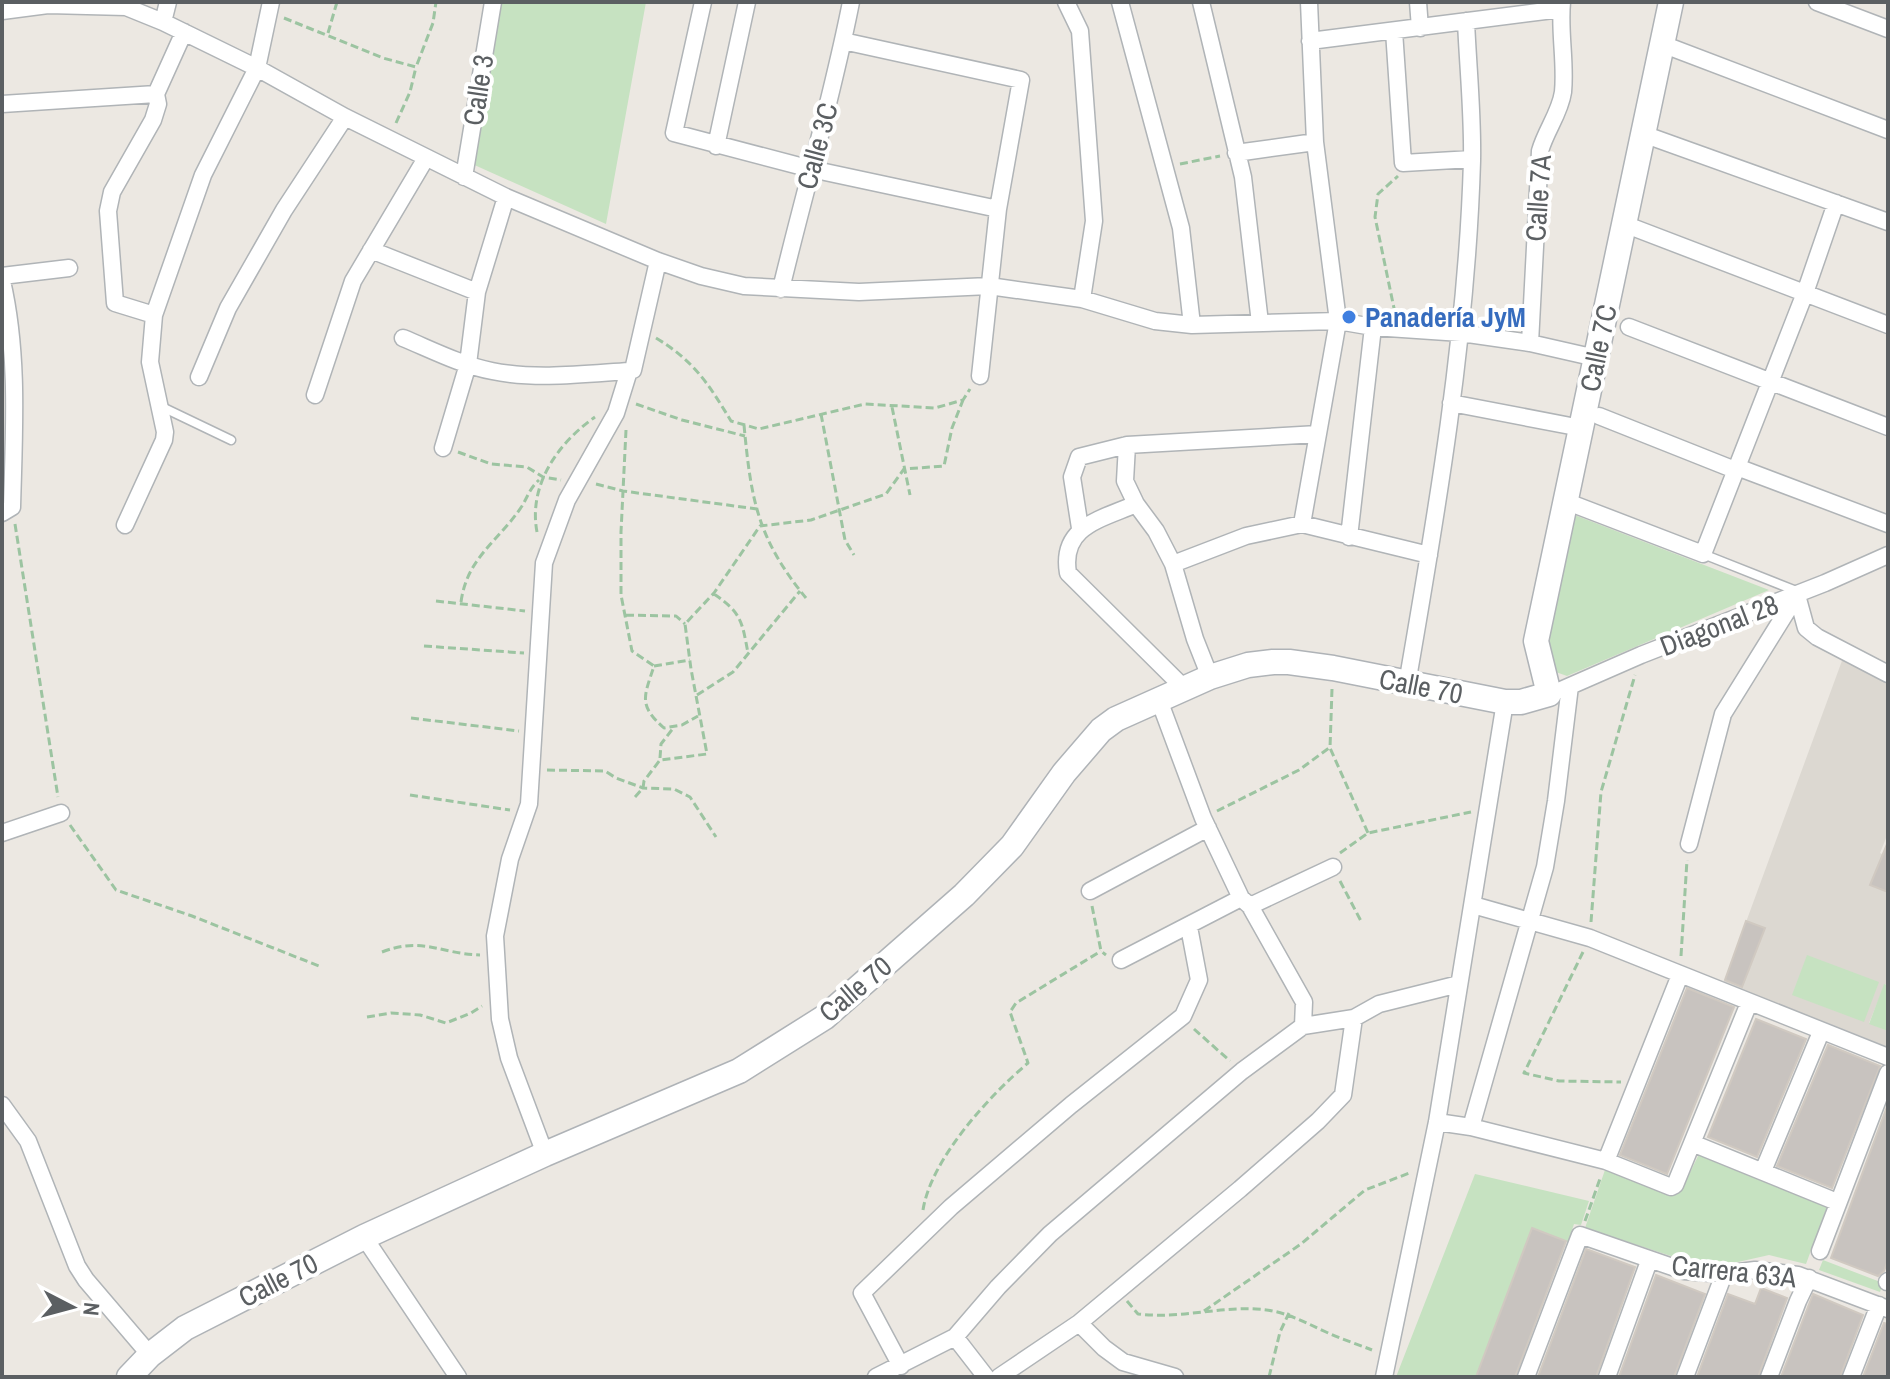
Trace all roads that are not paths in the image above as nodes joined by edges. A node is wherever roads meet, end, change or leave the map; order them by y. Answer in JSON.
{"nodes":[{"id":1,"x":168,"y":2,"type":"edge"},
{"id":2,"x":493,"y":2,"type":"edge"},
{"id":3,"x":703,"y":2,"type":"edge"},
{"id":4,"x":747,"y":2,"type":"edge"},
{"id":5,"x":851,"y":2,"type":"edge"},
{"id":6,"x":1066,"y":2,"type":"edge"},
{"id":7,"x":1120,"y":2,"type":"edge"},
{"id":8,"x":1201,"y":2,"type":"edge"},
{"id":9,"x":1309,"y":2,"type":"edge"},
{"id":10,"x":1418,"y":2,"type":"edge"},
{"id":11,"x":1671,"y":2,"type":"edge"},
{"id":12,"x":1817,"y":2,"type":"edge"},
{"id":13,"x":48,"y":3,"type":"edge"},
{"id":14,"x":1562,"y":6,"type":"edge"},
{"id":15,"x":270,"y":8,"type":"edge"},
{"id":16,"x":2,"y":11,"type":"edge"},
{"id":17,"x":1466,"y":21,"type":"junction"},
{"id":18,"x":163,"y":22,"type":"junction"},
{"id":19,"x":1420,"y":28,"type":"junction"},
{"id":20,"x":1888,"y":29,"type":"edge"},
{"id":21,"x":1394,"y":31,"type":"junction"},
{"id":22,"x":184,"y":32,"type":"junction"},
{"id":23,"x":843,"y":41,"type":"junction"},
{"id":24,"x":1310,"y":41,"type":"junction"},
{"id":25,"x":1662,"y":44,"type":"junction"},
{"id":26,"x":257,"y":68,"type":"junction"},
{"id":27,"x":156,"y":94,"type":"junction"},
{"id":28,"x":2,"y":104,"type":"edge"},
{"id":29,"x":345,"y":117,"type":"junction"},
{"id":30,"x":1888,"y":130,"type":"edge"},
{"id":31,"x":1643,"y":134,"type":"junction"},
{"id":32,"x":1315,"y":142,"type":"junction"},
{"id":33,"x":716,"y":146,"type":"junction"},
{"id":34,"x":1236,"y":153,"type":"junction"},
{"id":35,"x":426,"y":158,"type":"junction"},
{"id":36,"x":1472,"y":159,"type":"junction"},
{"id":37,"x":811,"y":169,"type":"junction"},
{"id":38,"x":464,"y":177,"type":"junction"},
{"id":39,"x":506,"y":197,"type":"junction"},
{"id":40,"x":1836,"y":203,"type":"junction"},
{"id":41,"x":998,"y":209,"type":"junction"},
{"id":42,"x":1888,"y":222,"type":"edge"},
{"id":43,"x":1624,"y":224,"type":"junction"},
{"id":44,"x":371,"y":250,"type":"junction"},
{"id":45,"x":658,"y":261,"type":"junction"},
{"id":46,"x":69,"y":268,"type":"dead end"},
{"id":47,"x":2,"y":278,"type":"edge"},
{"id":48,"x":989,"y":286,"type":"junction"},
{"id":49,"x":781,"y":289,"type":"junction"},
{"id":50,"x":477,"y":292,"type":"junction"},
{"id":51,"x":1805,"y":293,"type":"junction"},
{"id":52,"x":1082,"y":299,"type":"junction"},
{"id":53,"x":154,"y":315,"type":"junction"},
{"id":54,"x":1338,"y":321,"type":"junction"},
{"id":55,"x":1260,"y":323,"type":"junction"},
{"id":56,"x":1192,"y":325,"type":"junction"},
{"id":57,"x":1888,"y":325,"type":"edge"},
{"id":58,"x":1373,"y":327,"type":"junction"},
{"id":59,"x":1629,"y":327,"type":"dead end"},
{"id":60,"x":1461,"y":333,"type":"junction"},
{"id":61,"x":403,"y":338,"type":"dead end"},
{"id":62,"x":1530,"y":343,"type":"junction"},
{"id":63,"x":1596,"y":358,"type":"junction"},
{"id":64,"x":468,"y":364,"type":"junction"},
{"id":65,"x":629,"y":371,"type":"junction"},
{"id":66,"x":980,"y":376,"type":"road end"},
{"id":67,"x":199,"y":377,"type":"dead end"},
{"id":68,"x":1769,"y":381,"type":"junction"},
{"id":69,"x":315,"y":395,"type":"dead end"},
{"id":70,"x":1451,"y":403,"type":"junction"},
{"id":71,"x":160,"y":406,"type":"junction"},
{"id":72,"x":1590,"y":422,"type":"junction"},
{"id":73,"x":1888,"y":427,"type":"edge"},
{"id":74,"x":1318,"y":434,"type":"junction"},
{"id":75,"x":231,"y":440,"type":"dead end"},
{"id":76,"x":1127,"y":445,"type":"junction"},
{"id":77,"x":443,"y":448,"type":"road end"},
{"id":78,"x":1736,"y":468,"type":"junction"},
{"id":79,"x":1565,"y":501,"type":"junction"},
{"id":80,"x":1136,"y":504,"type":"junction"},
{"id":81,"x":7,"y":510,"type":"edge"},
{"id":82,"x":1302,"y":524,"type":"junction"},
{"id":83,"x":1888,"y":524,"type":"edge"},
{"id":84,"x":125,"y":525,"type":"dead end"},
{"id":85,"x":1080,"y":528,"type":"junction"},
{"id":86,"x":1349,"y":537,"type":"junction"},
{"id":87,"x":1703,"y":554,"type":"junction"},
{"id":88,"x":1429,"y":555,"type":"junction"},
{"id":89,"x":1888,"y":555,"type":"edge"},
{"id":90,"x":1173,"y":564,"type":"junction"},
{"id":91,"x":1800,"y":594,"type":"junction"},
{"id":92,"x":1888,"y":674,"type":"edge"},
{"id":93,"x":1210,"y":677,"type":"junction"},
{"id":94,"x":1407,"y":684,"type":"junction"},
{"id":95,"x":1183,"y":687,"type":"junction"},
{"id":96,"x":1560,"y":690,"type":"junction"},
{"id":97,"x":1159,"y":700,"type":"junction"},
{"id":98,"x":1505,"y":702,"type":"junction"},
{"id":99,"x":61,"y":813,"type":"road end"},
{"id":100,"x":1206,"y":823,"type":"junction"},
{"id":101,"x":2,"y":833,"type":"edge"},
{"id":102,"x":1689,"y":844,"type":"road end"},
{"id":103,"x":1333,"y":867,"type":"road end"},
{"id":104,"x":1090,"y":891,"type":"road end"},
{"id":105,"x":1246,"y":902,"type":"junction"},
{"id":106,"x":1473,"y":905,"type":"junction"},
{"id":107,"x":1529,"y":921,"type":"junction"},
{"id":108,"x":1189,"y":927,"type":"junction"},
{"id":109,"x":1121,"y":960,"type":"road end"},
{"id":110,"x":1680,"y":975,"type":"junction"},
{"id":111,"x":1459,"y":984,"type":"junction"},
{"id":112,"x":1749,"y":1003,"type":"junction"},
{"id":113,"x":1354,"y":1018,"type":"junction"},
{"id":114,"x":1303,"y":1026,"type":"junction"},
{"id":115,"x":1821,"y":1032,"type":"junction"},
{"id":116,"x":1888,"y":1057,"type":"edge"},
{"id":117,"x":1888,"y":1073,"type":"edge"},
{"id":118,"x":2,"y":1105,"type":"edge"},
{"id":119,"x":1437,"y":1122,"type":"junction"},
{"id":120,"x":1471,"y":1127,"type":"junction"},
{"id":121,"x":1692,"y":1143,"type":"junction"},
{"id":122,"x":545,"y":1154,"type":"junction"},
{"id":123,"x":1606,"y":1161,"type":"junction"},
{"id":124,"x":1763,"y":1171,"type":"junction"},
{"id":125,"x":1837,"y":1202,"type":"junction"},
{"id":126,"x":364,"y":1237,"type":"junction"},
{"id":127,"x":1820,"y":1251,"type":"dead end"},
{"id":128,"x":1649,"y":1261,"type":"junction"},
{"id":129,"x":1724,"y":1274,"type":"junction"},
{"id":130,"x":1809,"y":1278,"type":"junction"},
{"id":131,"x":1883,"y":1307,"type":"edge"},
{"id":132,"x":1079,"y":1323,"type":"junction"},
{"id":133,"x":955,"y":1337,"type":"junction"},
{"id":134,"x":150,"y":1355,"type":"junction"},
{"id":135,"x":901,"y":1366,"type":"junction"},
{"id":136,"x":129,"y":1377,"type":"edge"},
{"id":137,"x":458,"y":1377,"type":"edge"},
{"id":138,"x":876,"y":1377,"type":"edge"},
{"id":139,"x":986,"y":1377,"type":"edge"},
{"id":140,"x":999,"y":1377,"type":"edge"},
{"id":141,"x":1175,"y":1377,"type":"edge"},
{"id":142,"x":1384,"y":1377,"type":"edge"},
{"id":143,"x":1526,"y":1377,"type":"edge"},
{"id":144,"x":1607,"y":1377,"type":"edge"},
{"id":145,"x":1685,"y":1377,"type":"edge"},
{"id":146,"x":1769,"y":1377,"type":"edge"},
{"id":147,"x":1851,"y":1377,"type":"edge"}],
"edges":[{"from":1,"to":18,"type":"street"},
{"from":2,"to":38,"type":"street","name":"Calle 3"},
{"from":3,"to":33,"type":"street"},
{"from":4,"to":33,"type":"street"},
{"from":5,"to":23,"type":"street","name":"Calle 3C"},
{"from":6,"to":52,"type":"street"},
{"from":7,"to":56,"type":"street"},
{"from":8,"to":34,"type":"street"},
{"from":9,"to":24,"type":"street"},
{"from":10,"to":19,"type":"street"},
{"from":11,"to":25,"type":"street","name":"Calle 7C"},
{"from":12,"to":20,"type":"street"},
{"from":13,"to":16,"type":"street"},
{"from":13,"to":18,"type":"street"},
{"from":14,"to":17,"type":"street","name":"Calle 7A"},
{"from":14,"to":62,"type":"street","name":"Calle 7A"},
{"from":15,"to":26,"type":"street"},
{"from":17,"to":19,"type":"street","name":"Calle 7A"},
{"from":17,"to":36,"type":"street"},
{"from":18,"to":22,"type":"street"},
{"from":19,"to":21,"type":"street","name":"Calle 7A"},
{"from":21,"to":24,"type":"street","name":"Calle 7A"},
{"from":21,"to":36,"type":"street"},
{"from":22,"to":26,"type":"street"},
{"from":22,"to":27,"type":"street"},
{"from":23,"to":37,"type":"street","name":"Calle 3C"},
{"from":23,"to":41,"type":"street"},
{"from":24,"to":32,"type":"street"},
{"from":25,"to":30,"type":"street"},
{"from":25,"to":31,"type":"street","name":"Calle 7C"},
{"from":26,"to":29,"type":"street"},
{"from":26,"to":53,"type":"street"},
{"from":27,"to":28,"type":"street"},
{"from":27,"to":53,"type":"street"},
{"from":29,"to":35,"type":"street"},
{"from":29,"to":67,"type":"street"},
{"from":31,"to":40,"type":"street"},
{"from":31,"to":43,"type":"street","name":"Calle 7C"},
{"from":32,"to":34,"type":"street"},
{"from":32,"to":54,"type":"street"},
{"from":33,"to":37,"type":"street"},
{"from":34,"to":55,"type":"street"},
{"from":35,"to":38,"type":"street"},
{"from":35,"to":44,"type":"street"},
{"from":36,"to":60,"type":"street"},
{"from":37,"to":41,"type":"street"},
{"from":37,"to":49,"type":"street","name":"Calle 3C"},
{"from":38,"to":39,"type":"street"},
{"from":39,"to":45,"type":"street"},
{"from":39,"to":50,"type":"street"},
{"from":40,"to":42,"type":"street"},
{"from":40,"to":51,"type":"street"},
{"from":41,"to":48,"type":"street"},
{"from":43,"to":51,"type":"street"},
{"from":43,"to":63,"type":"street","name":"Calle 7C"},
{"from":44,"to":50,"type":"street"},
{"from":44,"to":69,"type":"street"},
{"from":45,"to":49,"type":"street"},
{"from":45,"to":65,"type":"street"},
{"from":46,"to":47,"type":"street"},
{"from":47,"to":81,"type":"street"},
{"from":48,"to":49,"type":"street"},
{"from":48,"to":52,"type":"street"},
{"from":48,"to":66,"type":"street"},
{"from":50,"to":64,"type":"street"},
{"from":51,"to":57,"type":"street"},
{"from":51,"to":68,"type":"street"},
{"from":52,"to":56,"type":"street"},
{"from":53,"to":71,"type":"street"},
{"from":54,"to":55,"type":"street"},
{"from":54,"to":58,"type":"street"},
{"from":54,"to":74,"type":"street"},
{"from":55,"to":56,"type":"street"},
{"from":58,"to":60,"type":"street"},
{"from":58,"to":86,"type":"street"},
{"from":59,"to":68,"type":"street"},
{"from":60,"to":62,"type":"street"},
{"from":60,"to":70,"type":"street"},
{"from":61,"to":64,"type":"street"},
{"from":62,"to":63,"type":"street"},
{"from":63,"to":72,"type":"street","name":"Calle 7C"},
{"from":64,"to":65,"type":"street"},
{"from":64,"to":77,"type":"street"},
{"from":65,"to":122,"type":"street"},
{"from":68,"to":73,"type":"street"},
{"from":68,"to":78,"type":"street"},
{"from":70,"to":72,"type":"street"},
{"from":70,"to":88,"type":"street"},
{"from":71,"to":75,"type":"lane"},
{"from":71,"to":84,"type":"street"},
{"from":72,"to":78,"type":"street"},
{"from":72,"to":79,"type":"street","name":"Calle 7C"},
{"from":74,"to":76,"type":"street"},
{"from":74,"to":82,"type":"street"},
{"from":76,"to":80,"type":"street"},
{"from":76,"to":85,"type":"street"},
{"from":78,"to":83,"type":"street"},
{"from":78,"to":87,"type":"street"},
{"from":79,"to":87,"type":"street"},
{"from":79,"to":96,"type":"street","name":"Calle 7C"},
{"from":80,"to":85,"type":"street"},
{"from":80,"to":90,"type":"street"},
{"from":82,"to":86,"type":"street"},
{"from":82,"to":90,"type":"street"},
{"from":85,"to":95,"type":"street"},
{"from":86,"to":88,"type":"street"},
{"from":87,"to":91,"type":"lane"},
{"from":88,"to":94,"type":"street"},
{"from":89,"to":91,"type":"street","name":"Diagonal 28"},
{"from":90,"to":93,"type":"street"},
{"from":91,"to":92,"type":"street"},
{"from":91,"to":96,"type":"street","name":"Diagonal 28"},
{"from":91,"to":102,"type":"street"},
{"from":93,"to":94,"type":"street","name":"Calle 70"},
{"from":93,"to":95,"type":"street","name":"Calle 70"},
{"from":94,"to":98,"type":"street","name":"Calle 70"},
{"from":95,"to":97,"type":"street","name":"Calle 70"},
{"from":96,"to":98,"type":"street","name":"Calle 70"},
{"from":96,"to":107,"type":"street"},
{"from":97,"to":100,"type":"street"},
{"from":97,"to":122,"type":"street","name":"Calle 70"},
{"from":98,"to":106,"type":"street"},
{"from":99,"to":101,"type":"street"},
{"from":100,"to":104,"type":"street"},
{"from":100,"to":105,"type":"street"},
{"from":103,"to":105,"type":"street"},
{"from":105,"to":108,"type":"street"},
{"from":105,"to":114,"type":"street"},
{"from":106,"to":107,"type":"street"},
{"from":106,"to":111,"type":"street"},
{"from":107,"to":110,"type":"street"},
{"from":107,"to":120,"type":"street"},
{"from":108,"to":109,"type":"street"},
{"from":108,"to":135,"type":"street"},
{"from":110,"to":112,"type":"street"},
{"from":110,"to":123,"type":"street"},
{"from":111,"to":113,"type":"street"},
{"from":111,"to":119,"type":"street"},
{"from":112,"to":115,"type":"street"},
{"from":112,"to":121,"type":"street"},
{"from":113,"to":114,"type":"street"},
{"from":113,"to":132,"type":"street"},
{"from":114,"to":133,"type":"street"},
{"from":115,"to":116,"type":"street"},
{"from":115,"to":124,"type":"street"},
{"from":117,"to":125,"type":"street"},
{"from":118,"to":134,"type":"street"},
{"from":119,"to":120,"type":"street"},
{"from":119,"to":142,"type":"street"},
{"from":120,"to":123,"type":"street"},
{"from":121,"to":123,"type":"street"},
{"from":121,"to":124,"type":"street"},
{"from":122,"to":126,"type":"street","name":"Calle 70"},
{"from":124,"to":125,"type":"street"},
{"from":125,"to":127,"type":"street"},
{"from":126,"to":134,"type":"street","name":"Calle 70"},
{"from":126,"to":137,"type":"street"},
{"from":128,"to":129,"type":"street","name":"Carrera 63A"},
{"from":128,"to":143,"type":"street","name":"Carrera 63A"},
{"from":128,"to":144,"type":"street"},
{"from":129,"to":130,"type":"street","name":"Carrera 63A"},
{"from":129,"to":145,"type":"street"},
{"from":130,"to":131,"type":"street","name":"Carrera 63A"},
{"from":130,"to":146,"type":"street"},
{"from":131,"to":147,"type":"street"},
{"from":132,"to":140,"type":"street"},
{"from":132,"to":141,"type":"street"},
{"from":133,"to":135,"type":"street"},
{"from":133,"to":139,"type":"street"},
{"from":134,"to":136,"type":"street","name":"Calle 70"},
{"from":135,"to":138,"type":"street"}]}
